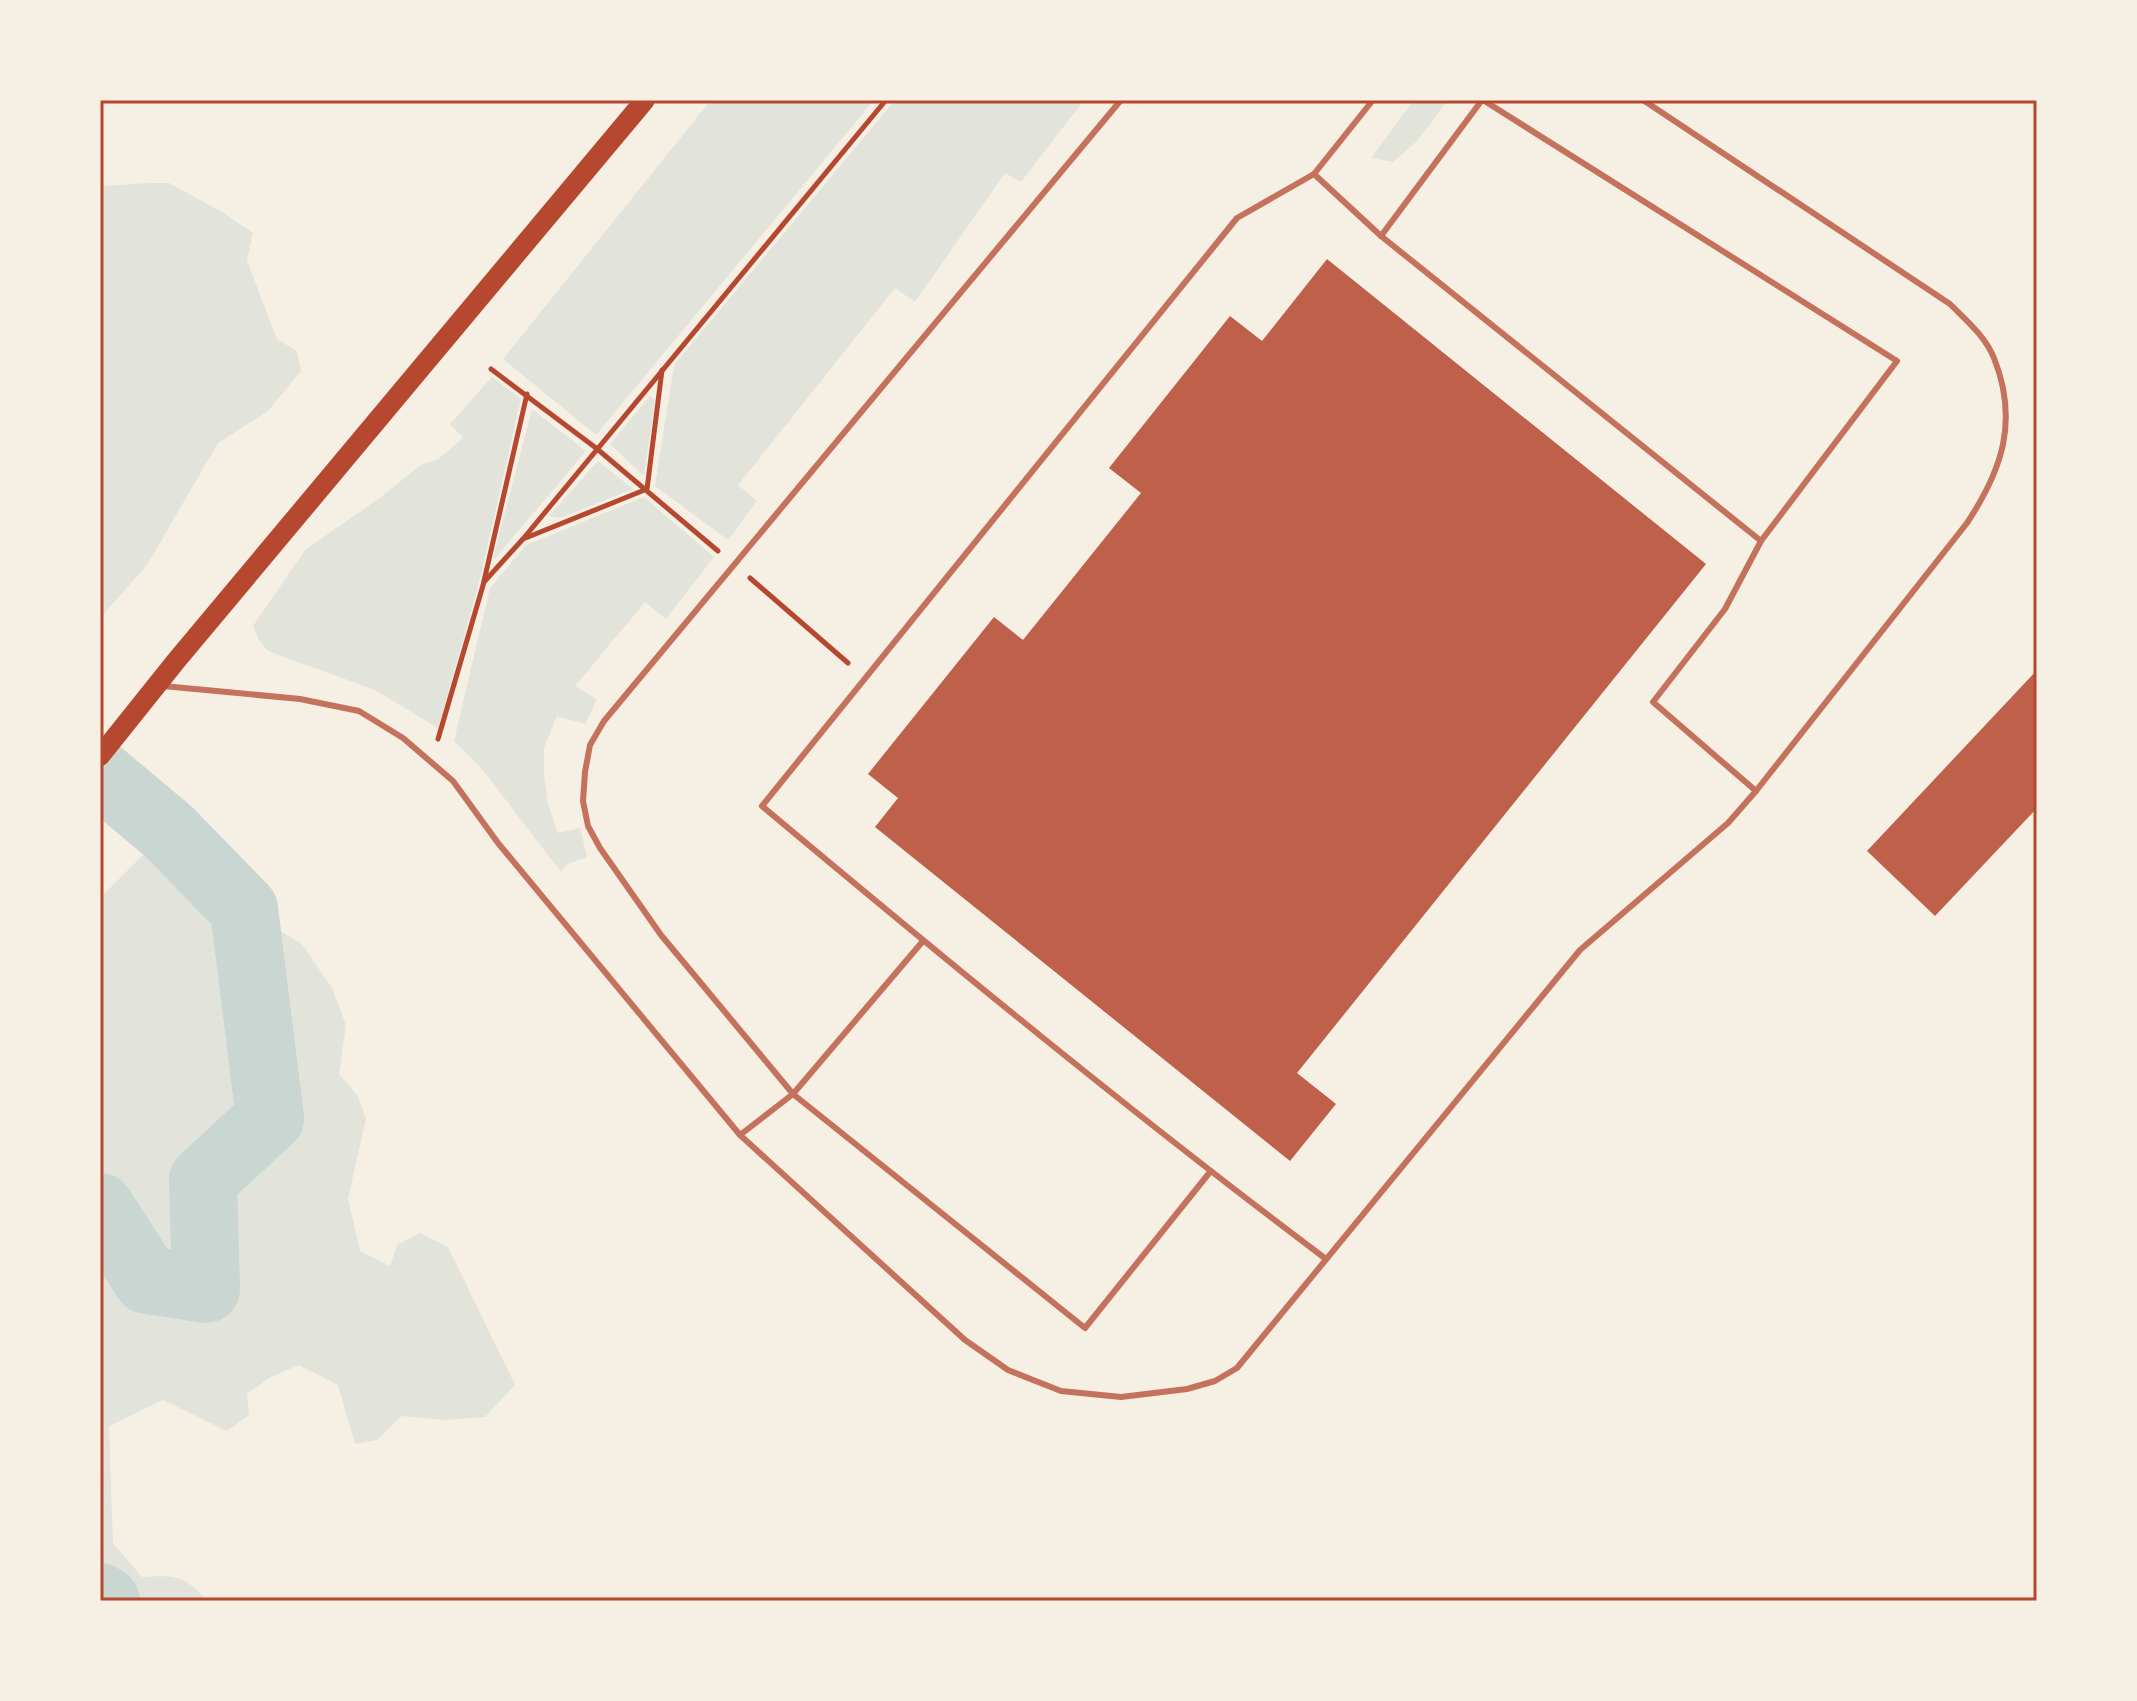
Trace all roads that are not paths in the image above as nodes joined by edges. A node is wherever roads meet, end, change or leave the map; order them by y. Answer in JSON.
{"nodes":[{"id":1,"x":645,"y":100,"type":"edge"},
{"id":2,"x":1121,"y":100,"type":"edge"},
{"id":3,"x":1373,"y":100,"type":"edge"},
{"id":4,"x":1483,"y":100,"type":"edge"},
{"id":5,"x":1643,"y":100,"type":"edge"},
{"id":6,"x":1314,"y":174,"type":"junction"},
{"id":7,"x":1381,"y":236,"type":"junction"},
{"id":8,"x":1761,"y":541,"type":"junction"},
{"id":9,"x":156,"y":686,"type":"junction"},
{"id":10,"x":100,"y":756,"type":"edge"},
{"id":11,"x":1756,"y":791,"type":"junction"},
{"id":12,"x":923,"y":941,"type":"junction"},
{"id":13,"x":793,"y":1094,"type":"junction"},
{"id":14,"x":740,"y":1135,"type":"junction"},
{"id":15,"x":1210,"y":1172,"type":"junction"},
{"id":16,"x":1326,"y":1259,"type":"junction"}],
"edges":[{"from":1,"to":9,"type":"main road"},
{"from":2,"to":13,"type":"lane"},
{"from":3,"to":6,"type":"lane"},
{"from":4,"to":7,"type":"lane"},
{"from":4,"to":8,"type":"lane"},
{"from":5,"to":11,"type":"lane"},
{"from":6,"to":7,"type":"lane"},
{"from":6,"to":12,"type":"lane"},
{"from":7,"to":8,"type":"lane"},
{"from":8,"to":11,"type":"lane"},
{"from":9,"to":10,"type":"main road"},
{"from":9,"to":14,"type":"lane"},
{"from":11,"to":16,"type":"lane"},
{"from":12,"to":13,"type":"lane"},
{"from":12,"to":15,"type":"lane"},
{"from":13,"to":14,"type":"lane"},
{"from":13,"to":15,"type":"lane"},
{"from":14,"to":16,"type":"lane"},
{"from":15,"to":16,"type":"lane"}]}
